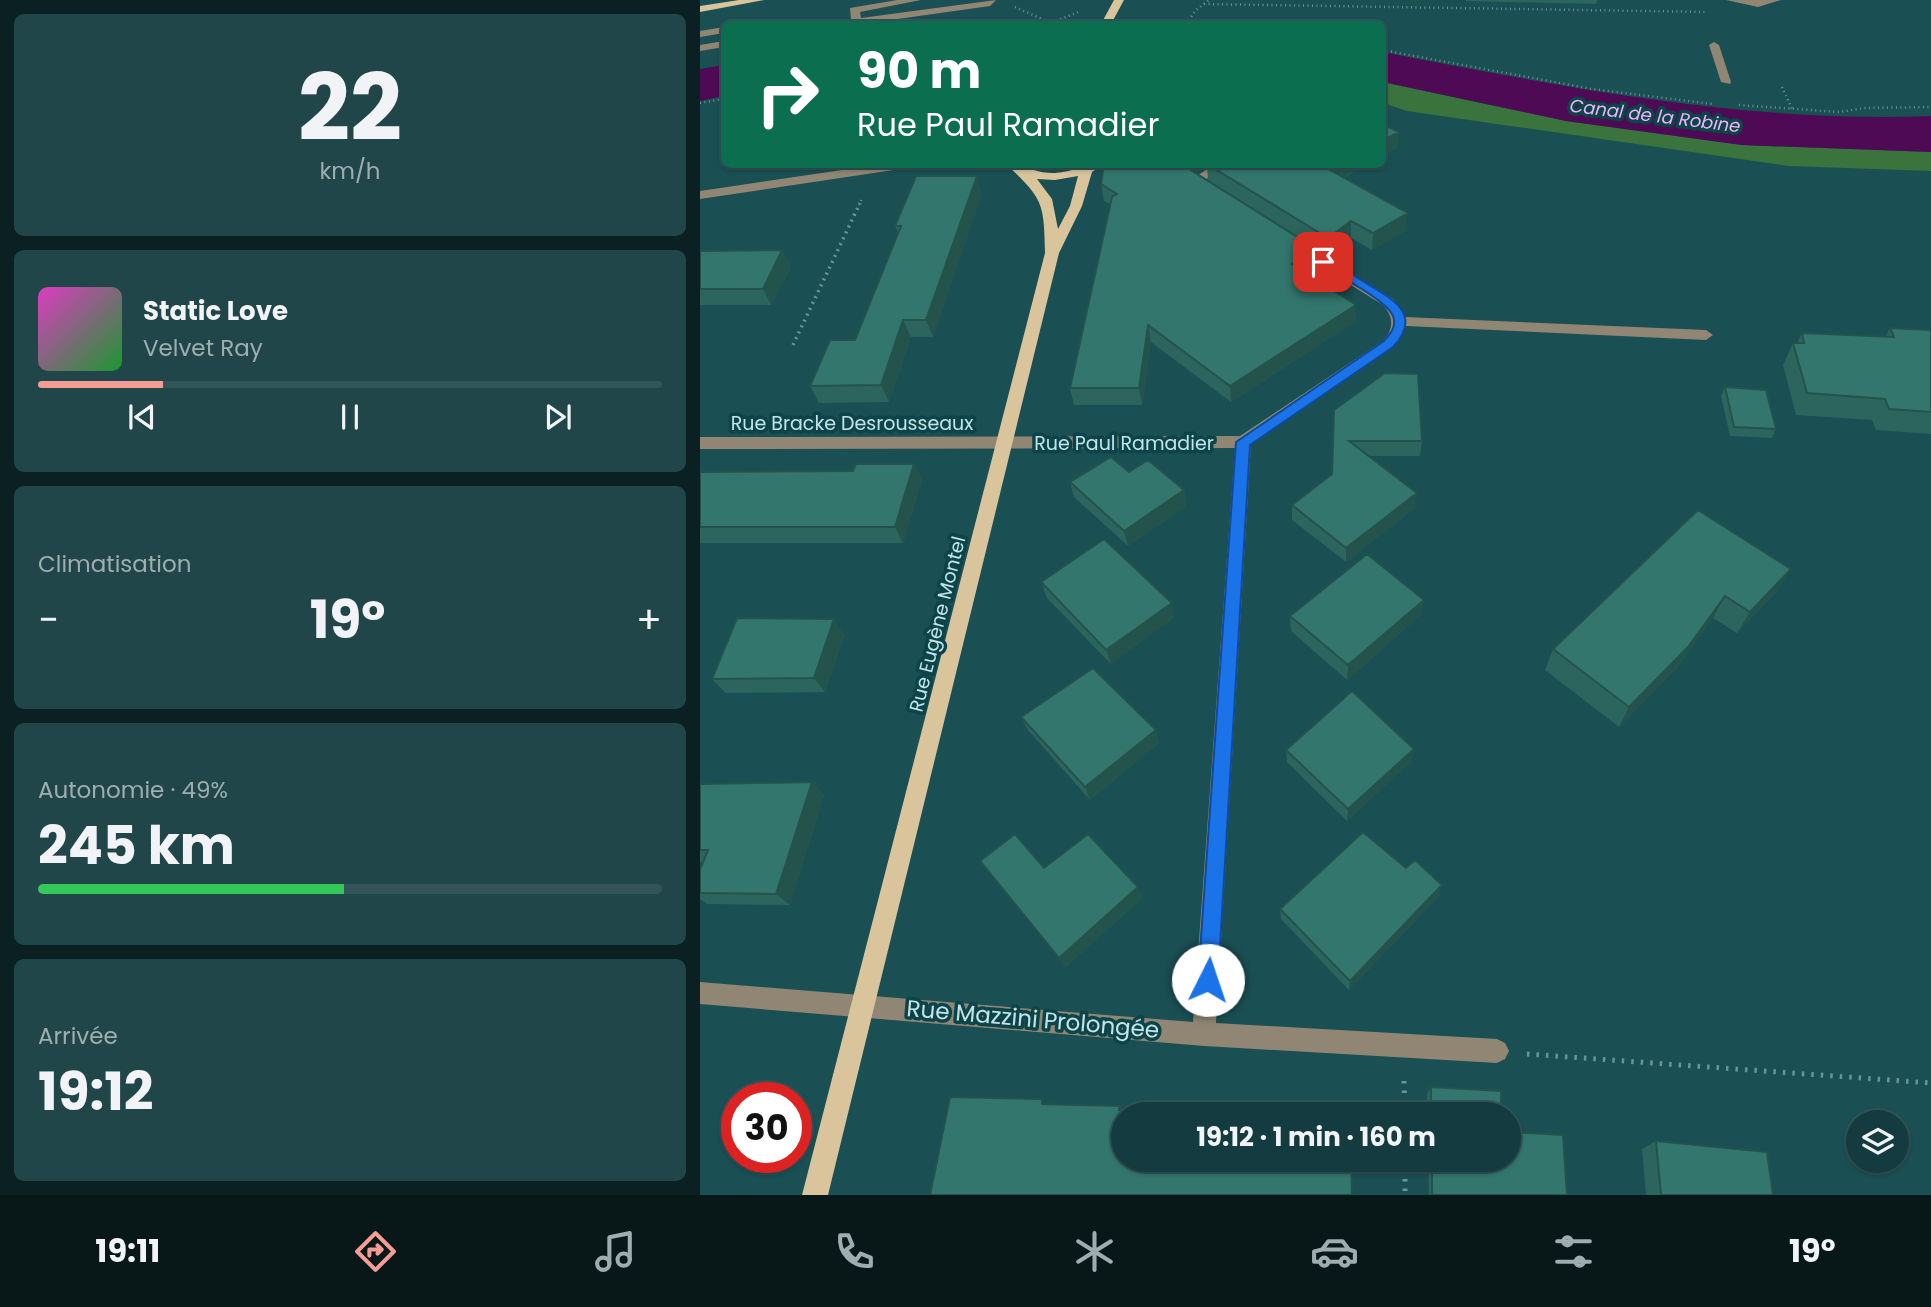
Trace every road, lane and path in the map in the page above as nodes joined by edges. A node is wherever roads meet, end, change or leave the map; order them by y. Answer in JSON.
{"nodes":[{"id":1,"x":759,"y":0,"type":"edge"},
{"id":2,"x":916,"y":0,"type":"edge"},
{"id":3,"x":1209,"y":0,"type":"edge"},
{"id":4,"x":1731,"y":0,"type":"edge"},
{"id":5,"x":1776,"y":0,"type":"edge"},
{"id":6,"x":990,"y":2,"type":"edge"},
{"id":7,"x":1204,"y":4,"type":"junction"},
{"id":8,"x":700,"y":9,"type":"edge"},
{"id":9,"x":1696,"y":12,"type":"junction"},
{"id":10,"x":1707,"y":12,"type":"dead end"},
{"id":11,"x":857,"y":21,"type":"edge"},
{"id":12,"x":864,"y":21,"type":"edge"},
{"id":13,"x":1047,"y":21,"type":"edge"},
{"id":14,"x":1189,"y":21,"type":"edge"},
{"id":15,"x":1699,"y":22,"type":"dead end"},
{"id":16,"x":721,"y":30,"type":"edge"},
{"id":17,"x":700,"y":34,"type":"edge"},
{"id":18,"x":721,"y":44,"type":"edge"},
{"id":19,"x":1714,"y":44,"type":"dead end"},
{"id":20,"x":700,"y":48,"type":"edge"},
{"id":21,"x":1386,"y":51,"type":"edge"},
{"id":22,"x":1726,"y":82,"type":"dead end"},
{"id":23,"x":1782,"y":87,"type":"dead end"},
{"id":24,"x":721,"y":100,"type":"edge"},
{"id":25,"x":700,"y":103,"type":"edge"},
{"id":26,"x":1722,"y":104,"type":"dead end"},
{"id":27,"x":1736,"y":105,"type":"dead end"},
{"id":28,"x":1931,"y":107,"type":"edge"},
{"id":29,"x":1792,"y":109,"type":"junction"},
{"id":30,"x":889,"y":168,"type":"edge"},
{"id":31,"x":1018,"y":168,"type":"edge"},
{"id":32,"x":1091,"y":168,"type":"edge"},
{"id":33,"x":1219,"y":168,"type":"edge"},
{"id":34,"x":875,"y":170,"type":"junction"},
{"id":35,"x":1086,"y":171,"type":"junction"},
{"id":36,"x":1194,"y":182,"type":"edge"},
{"id":37,"x":700,"y":195,"type":"edge"},
{"id":38,"x":1285,"y":238,"type":"edge"},
{"id":39,"x":1052,"y":253,"type":"junction"},
{"id":40,"x":1400,"y":321,"type":"junction"},
{"id":41,"x":1706,"y":335,"type":"dead end"},
{"id":42,"x":793,"y":345,"type":"dead end"},
{"id":43,"x":1004,"y":442,"type":"junction"},
{"id":44,"x":1243,"y":442,"type":"junction"},
{"id":45,"x":700,"y":443,"type":"edge"},
{"id":46,"x":700,"y":993,"type":"edge"},
{"id":47,"x":862,"y":1005,"type":"junction"},
{"id":48,"x":1204,"y":1034,"type":"junction"},
{"id":49,"x":1497,"y":1051,"type":"joint"},
{"id":50,"x":1931,"y":1083,"type":"edge"},
{"id":51,"x":1405,"y":1172,"type":"edge"},
{"id":52,"x":815,"y":1195,"type":"edge"},
{"id":53,"x":1405,"y":1195,"type":"edge"}],
"edges":[{"from":1,"to":8,"type":"main road"},
{"from":2,"to":11,"type":"street"},
{"from":3,"to":7,"type":"path"},
{"from":4,"to":5,"type":"street"},
{"from":6,"to":12,"type":"street"},
{"from":6,"to":13,"type":"path"},
{"from":7,"to":9,"type":"path"},
{"from":7,"to":14,"type":"path"},
{"from":9,"to":10,"type":"path"},
{"from":9,"to":15,"type":"path"},
{"from":16,"to":17,"type":"street"},
{"from":18,"to":20,"type":"street"},
{"from":19,"to":22,"type":"street"},
{"from":21,"to":26,"type":"path"},
{"from":23,"to":29,"type":"path"},
{"from":24,"to":25,"type":"path"},
{"from":27,"to":29,"type":"path"},
{"from":28,"to":29,"type":"path"},
{"from":30,"to":34,"type":"street"},
{"from":31,"to":35,"type":"main road"},
{"from":31,"to":39,"type":"main road","name":"Rue Eugène Montel"},
{"from":32,"to":35,"type":"main road"},
{"from":33,"to":36,"type":"street"},
{"from":34,"to":37,"type":"street"},
{"from":34,"to":42,"type":"path"},
{"from":35,"to":39,"type":"main road","name":"Rue Eugène Montel"},
{"from":38,"to":40,"type":"street"},
{"from":39,"to":43,"type":"main road","name":"Rue Eugène Montel"},
{"from":40,"to":41,"type":"street"},
{"from":40,"to":44,"type":"street"},
{"from":43,"to":44,"type":"street","name":"Rue Paul Ramadier"},
{"from":43,"to":45,"type":"street","name":"Rue Bracke Desrousseaux"},
{"from":43,"to":47,"type":"main road","name":"Rue Eugène Montel"},
{"from":44,"to":48,"type":"street","name":"Rue Paul Ramadier"},
{"from":46,"to":47,"type":"street","name":"Rue Mazzini Prolongée"},
{"from":47,"to":48,"type":"street","name":"Rue Mazzini Prolongée"},
{"from":47,"to":52,"type":"main road","name":"Rue Eugène Montel"},
{"from":48,"to":49,"type":"street","name":"Rue Mazzini Prolongée"},
{"from":49,"to":50,"type":"path"},
{"from":51,"to":53,"type":"path"}]}
